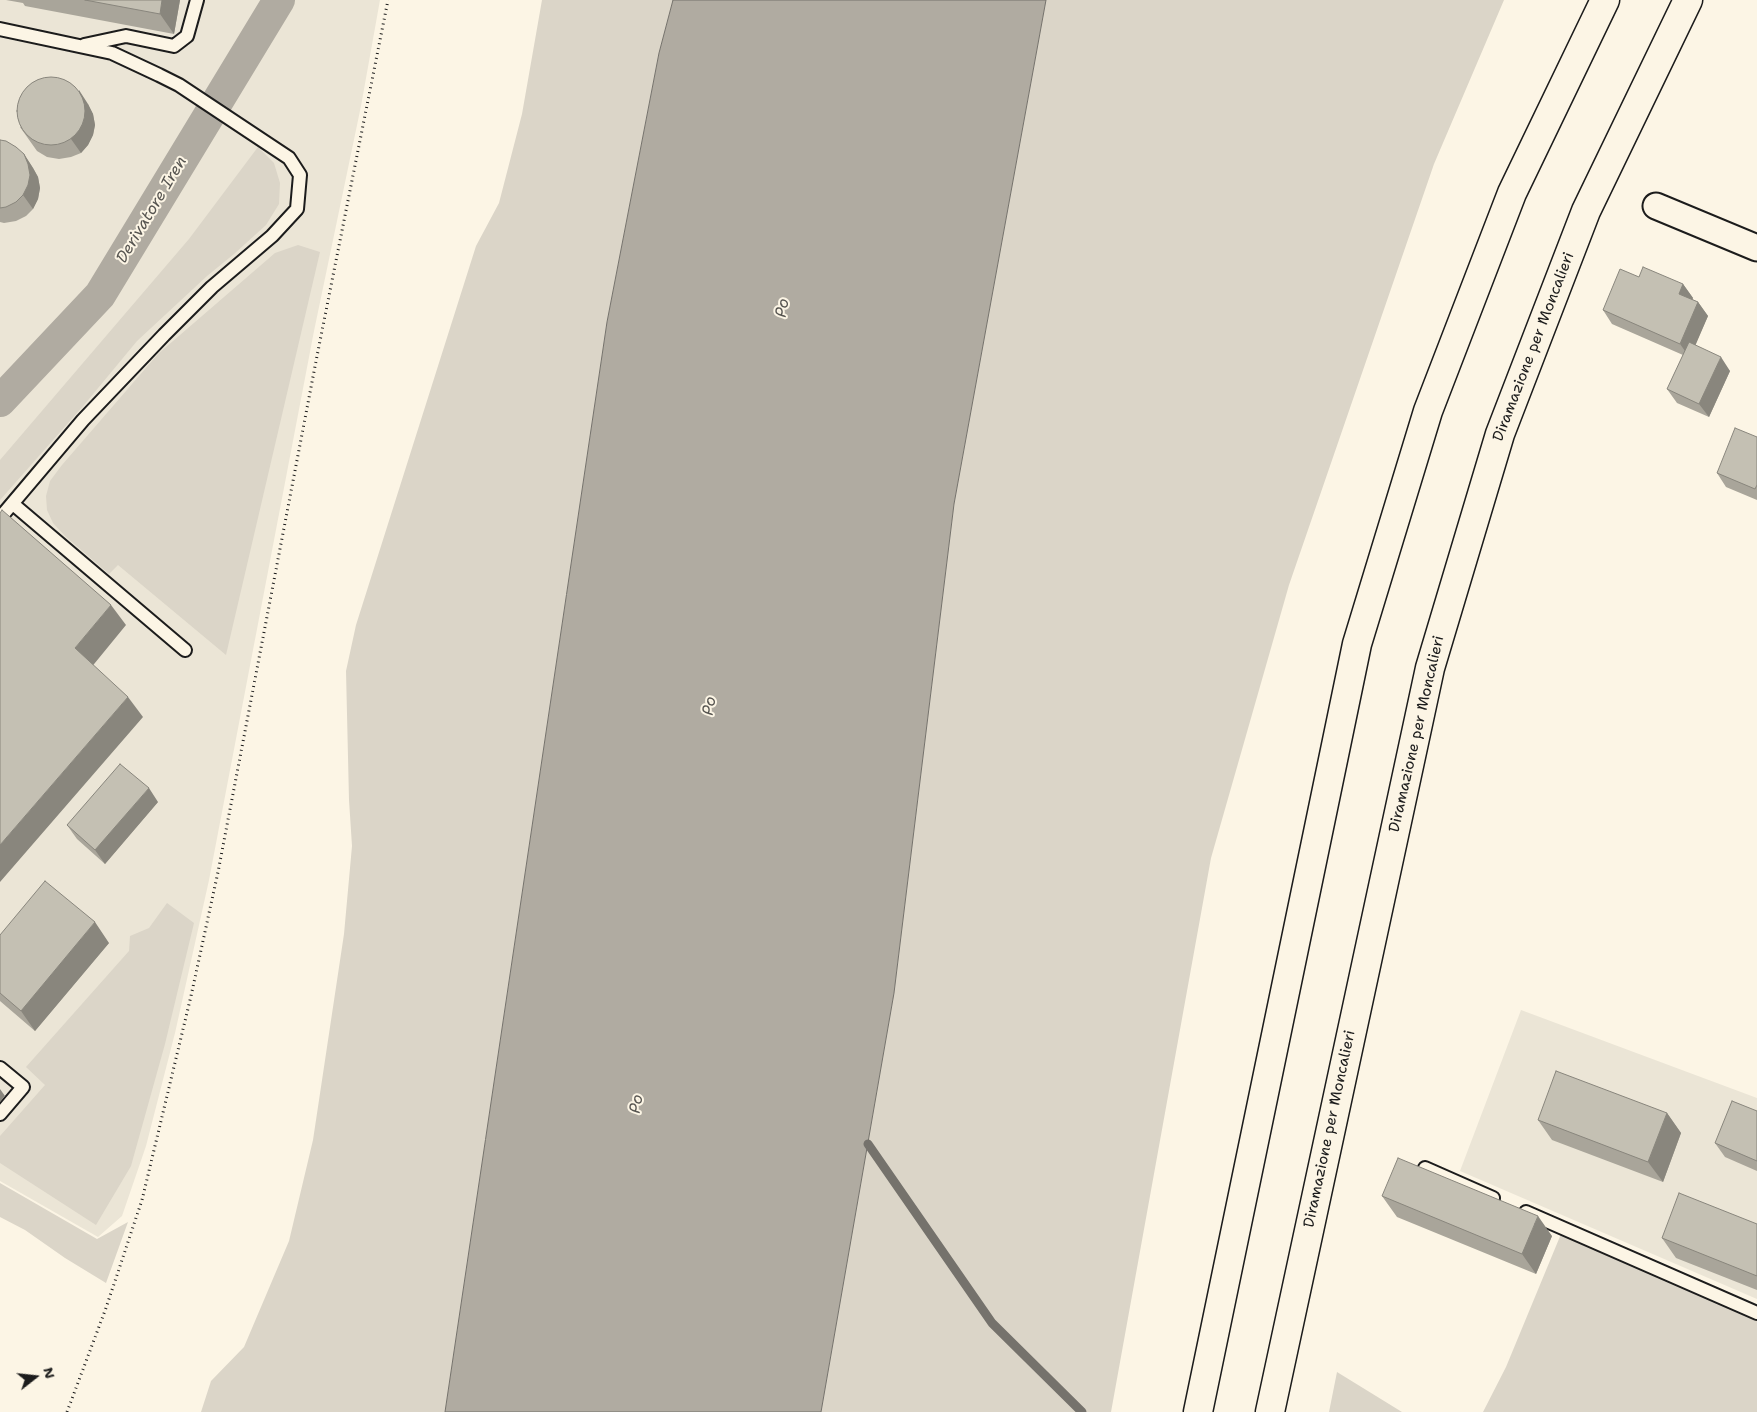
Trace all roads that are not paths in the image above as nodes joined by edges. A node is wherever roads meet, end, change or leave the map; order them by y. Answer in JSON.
{"nodes":[{"id":1,"x":197,"y":0,"type":"edge"},
{"id":2,"x":1605,"y":0,"type":"edge"},
{"id":3,"x":1688,"y":0,"type":"edge"},
{"id":4,"x":0,"y":29,"type":"edge"},
{"id":5,"x":78,"y":46,"type":"junction"},
{"id":6,"x":1656,"y":206,"type":"dead end"},
{"id":7,"x":1757,"y":248,"type":"edge"},
{"id":8,"x":13,"y":504,"type":"junction"},
{"id":9,"x":0,"y":518,"type":"edge"},
{"id":10,"x":185,"y":650,"type":"dead end"},
{"id":11,"x":0,"y":1068,"type":"edge"},
{"id":12,"x":0,"y":1114,"type":"edge"},
{"id":13,"x":1425,"y":1168,"type":"edge"},
{"id":14,"x":1757,"y":1313,"type":"edge"},
{"id":15,"x":1198,"y":1412,"type":"edge"},
{"id":16,"x":1270,"y":1412,"type":"edge"}],
"edges":[{"from":1,"to":5,"type":"lane"},
{"from":2,"to":15,"type":"highway"},
{"from":3,"to":16,"type":"highway","name":"Diramazione per Moncalieri"},
{"from":4,"to":5,"type":"lane"},
{"from":5,"to":8,"type":"lane"},
{"from":6,"to":7,"type":"street"},
{"from":8,"to":9,"type":"lane"},
{"from":8,"to":10,"type":"lane"},
{"from":11,"to":12,"type":"lane"},
{"from":13,"to":14,"type":"lane"}]}
